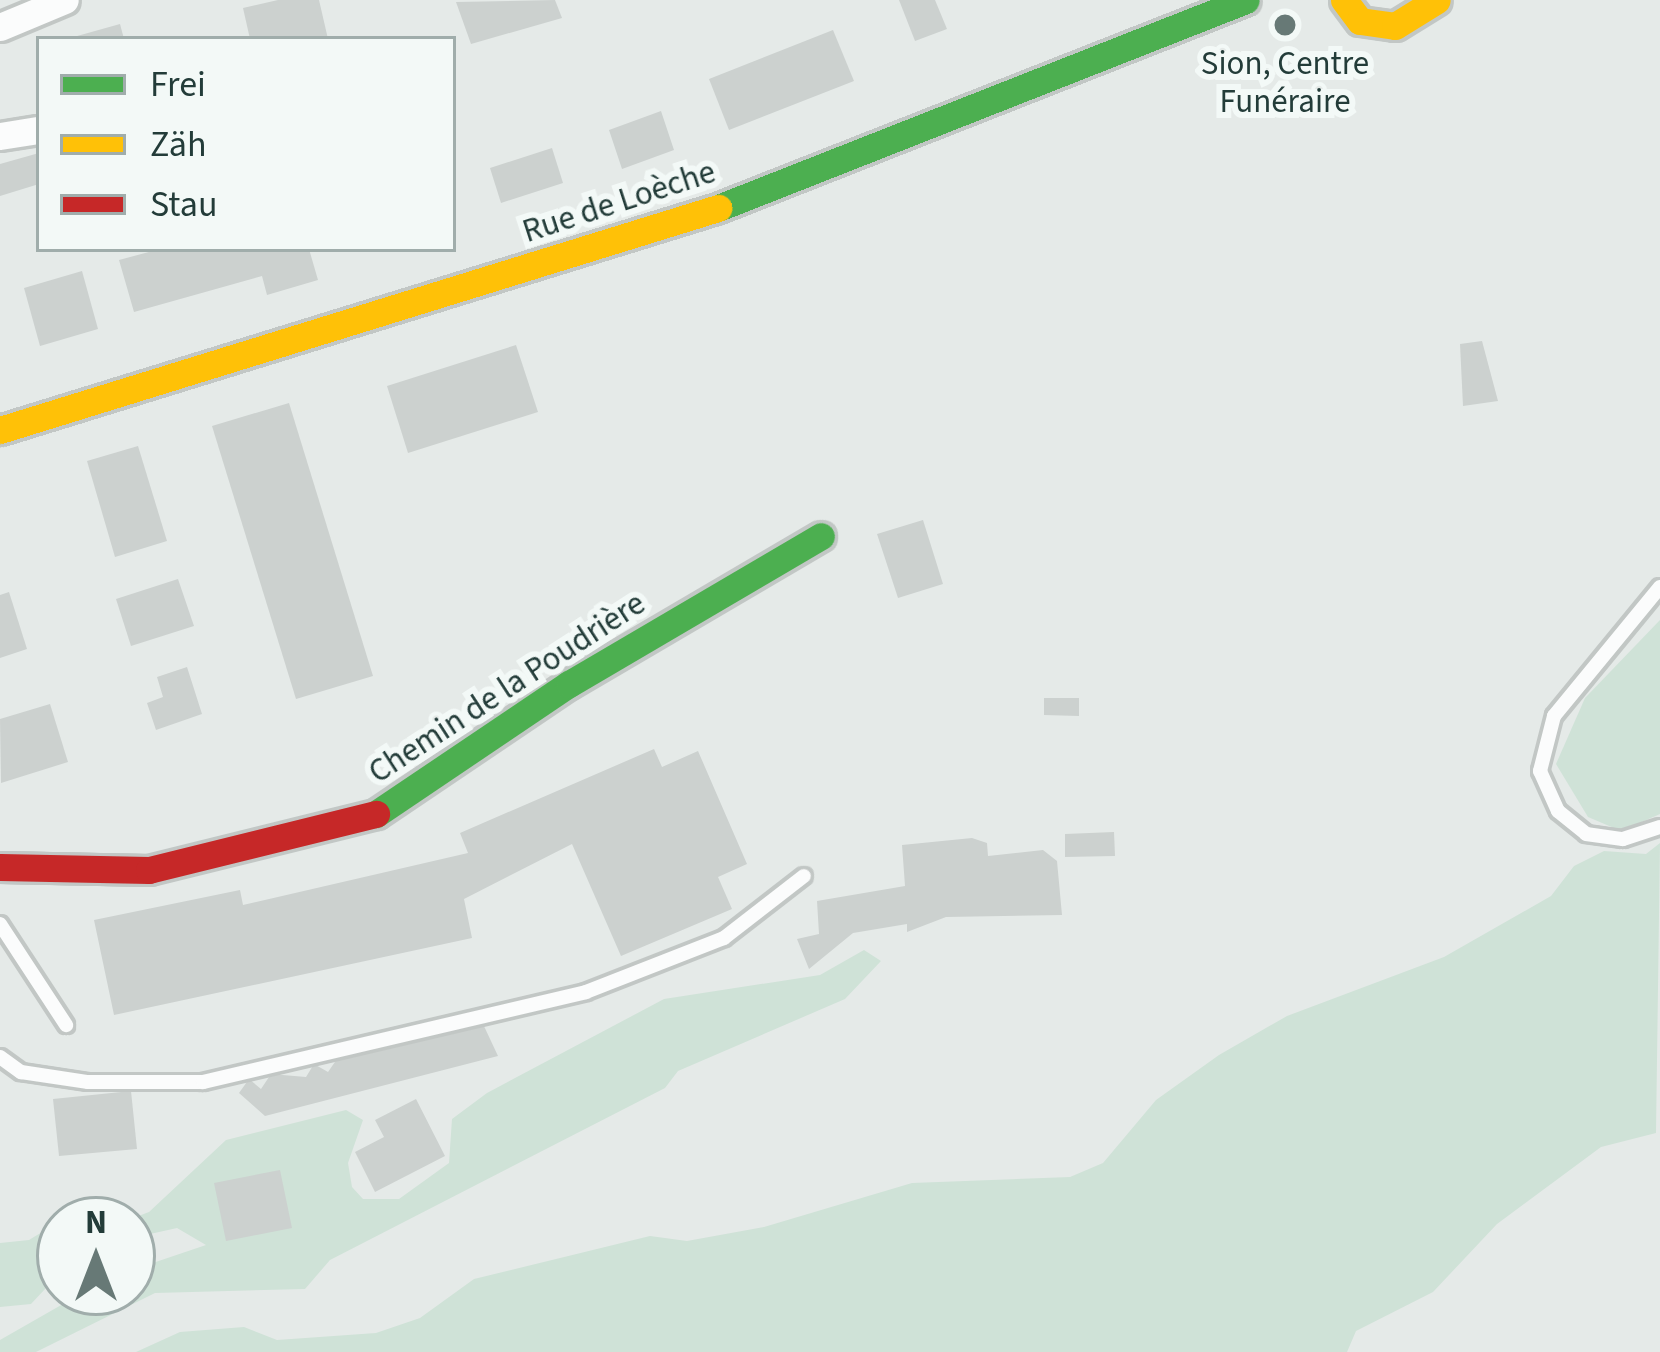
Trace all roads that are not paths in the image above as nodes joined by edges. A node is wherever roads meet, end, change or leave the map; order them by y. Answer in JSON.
{"nodes":[{"id":1,"x":65,"y":0,"type":"edge"},
{"id":2,"x":1248,"y":0,"type":"edge"},
{"id":3,"x":1344,"y":0,"type":"edge"},
{"id":4,"x":1437,"y":0,"type":"edge"},
{"id":5,"x":1382,"y":11,"type":"edge"},
{"id":6,"x":0,"y":27,"type":"edge"},
{"id":7,"x":36,"y":130,"type":"edge"},
{"id":8,"x":0,"y":136,"type":"edge"},
{"id":9,"x":0,"y":430,"type":"edge"},
{"id":10,"x":820,"y":536,"type":"dead end"},
{"id":11,"x":1660,"y":587,"type":"edge"},
{"id":12,"x":1660,"y":826,"type":"edge"},
{"id":13,"x":0,"y":867,"type":"edge"},
{"id":14,"x":804,"y":876,"type":"dead end"},
{"id":15,"x":0,"y":924,"type":"edge"},
{"id":16,"x":66,"y":1025,"type":"dead end"},
{"id":17,"x":0,"y":1057,"type":"edge"}],
"edges":[{"from":1,"to":6,"type":"street"},
{"from":2,"to":9,"type":"street","name":"Rue de Loèche"},
{"from":3,"to":5,"type":"street"},
{"from":4,"to":5,"type":"street"},
{"from":7,"to":8,"type":"street"},
{"from":10,"to":13,"type":"street","name":"Chemin de la Poudrière"},
{"from":11,"to":12,"type":"lane"},
{"from":14,"to":17,"type":"lane"},
{"from":15,"to":16,"type":"lane"}]}
